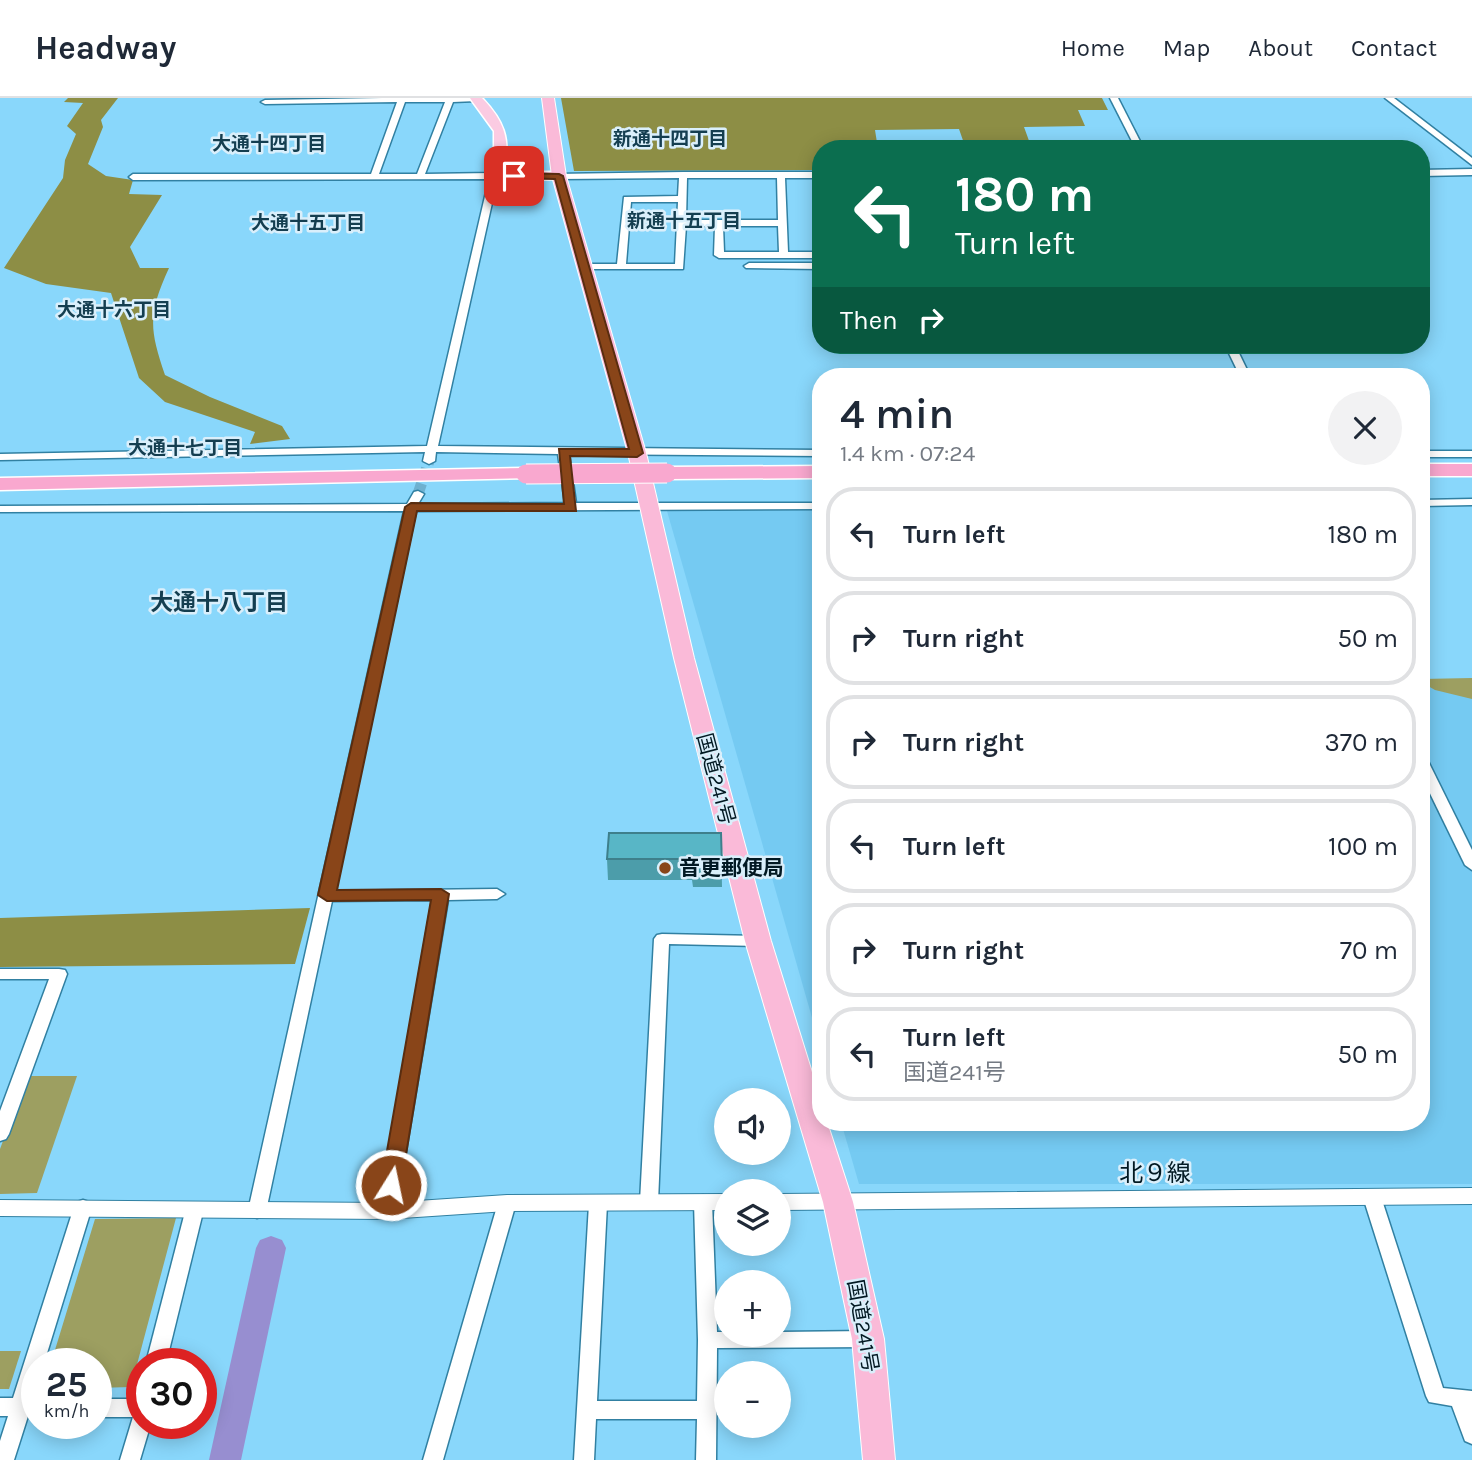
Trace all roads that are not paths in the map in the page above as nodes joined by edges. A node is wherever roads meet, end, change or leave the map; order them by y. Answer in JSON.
{"nodes":[{"id":1,"x":548,"y":98,"type":"edge"},
{"id":2,"x":1114,"y":98,"type":"edge"},
{"id":3,"x":1389,"y":98,"type":"edge"},
{"id":4,"x":476,"y":99,"type":"edge"},
{"id":5,"x":265,"y":102,"type":"dead end"},
{"id":6,"x":401,"y":102,"type":"junction"},
{"id":7,"x":449,"y":102,"type":"junction"},
{"id":8,"x":1135,"y":140,"type":"edge"},
{"id":9,"x":1472,"y":162,"type":"edge"},
{"id":10,"x":1472,"y":172,"type":"edge"},
{"id":11,"x":496,"y":173,"type":"junction"},
{"id":12,"x":1430,"y":173,"type":"edge"},
{"id":13,"x":683,"y":175,"type":"junction"},
{"id":14,"x":781,"y":175,"type":"junction"},
{"id":15,"x":812,"y":175,"type":"edge"},
{"id":16,"x":374,"y":176,"type":"junction"},
{"id":17,"x":420,"y":176,"type":"junction"},
{"id":18,"x":559,"y":176,"type":"junction"},
{"id":19,"x":133,"y":177,"type":"dead end"},
{"id":20,"x":682,"y":199,"type":"junction"},
{"id":21,"x":680,"y":223,"type":"junction"},
{"id":22,"x":719,"y":223,"type":"junction"},
{"id":23,"x":782,"y":223,"type":"junction"},
{"id":24,"x":784,"y":255,"type":"junction"},
{"id":25,"x":812,"y":255,"type":"edge"},
{"id":26,"x":749,"y":266,"type":"dead end"},
{"id":27,"x":812,"y":266,"type":"edge"},
{"id":28,"x":584,"y":267,"type":"junction"},
{"id":29,"x":621,"y":267,"type":"junction"},
{"id":30,"x":432,"y":449,"type":"junction"},
{"id":31,"x":564,"y":452,"type":"junction"},
{"id":32,"x":637,"y":453,"type":"junction"},
{"id":33,"x":812,"y":453,"type":"edge"},
{"id":34,"x":1430,"y":454,"type":"edge"},
{"id":35,"x":1472,"y":454,"type":"edge"},
{"id":36,"x":0,"y":457,"type":"edge"},
{"id":37,"x":429,"y":461,"type":"tunnel mouth"},
{"id":38,"x":1430,"y":470,"type":"edge"},
{"id":39,"x":1472,"y":470,"type":"edge"},
{"id":40,"x":812,"y":472,"type":"edge"},
{"id":41,"x":526,"y":474,"type":"junction"},
{"id":42,"x":0,"y":475,"type":"edge"},
{"id":43,"x":0,"y":484,"type":"edge"},
{"id":44,"x":414,"y":500,"type":"junction"},
{"id":45,"x":1472,"y":502,"type":"edge"},
{"id":46,"x":1430,"y":503,"type":"edge"},
{"id":47,"x":812,"y":506,"type":"edge"},
{"id":48,"x":649,"y":507,"type":"junction"},
{"id":49,"x":571,"y":508,"type":"junction"},
{"id":50,"x":0,"y":509,"type":"edge"},
{"id":51,"x":1430,"y":779,"type":"edge"},
{"id":52,"x":1472,"y":865,"type":"edge"},
{"id":53,"x":441,"y":894,"type":"junction"},
{"id":54,"x":497,"y":894,"type":"dead end"},
{"id":55,"x":327,"y":895,"type":"junction"},
{"id":56,"x":758,"y":941,"type":"junction"},
{"id":57,"x":0,"y":974,"type":"edge"},
{"id":58,"x":812,"y":1117,"type":"edge"},
{"id":59,"x":816,"y":1131,"type":"edge"},
{"id":60,"x":0,"y":1134,"type":"edge"},
{"id":61,"x":1472,"y":1196,"type":"edge"},
{"id":62,"x":1372,"y":1197,"type":"junction"},
{"id":63,"x":649,"y":1202,"type":"junction"},
{"id":64,"x":703,"y":1202,"type":"junction"},
{"id":65,"x":714,"y":1202,"type":"edge"},
{"id":66,"x":791,"y":1202,"type":"edge"},
{"id":67,"x":838,"y":1202,"type":"junction"},
{"id":68,"x":507,"y":1203,"type":"junction"},
{"id":69,"x":598,"y":1204,"type":"junction"},
{"id":70,"x":83,"y":1207,"type":"junction"},
{"id":71,"x":0,"y":1208,"type":"edge"},
{"id":72,"x":257,"y":1211,"type":"junction"},
{"id":73,"x":387,"y":1211,"type":"junction"},
{"id":74,"x":194,"y":1212,"type":"junction"},
{"id":75,"x":868,"y":1339,"type":"junction"},
{"id":76,"x":708,"y":1340,"type":"junction"},
{"id":77,"x":45,"y":1348,"type":"edge"},
{"id":78,"x":160,"y":1348,"type":"edge"},
{"id":79,"x":1466,"y":1401,"type":"edge"},
{"id":80,"x":0,"y":1407,"type":"edge"},
{"id":81,"x":21,"y":1407,"type":"edge"},
{"id":82,"x":587,"y":1410,"type":"junction"},
{"id":83,"x":707,"y":1410,"type":"junction"},
{"id":84,"x":21,"y":1424,"type":"edge"},
{"id":85,"x":1472,"y":1435,"type":"edge"},
{"id":86,"x":136,"y":1439,"type":"edge"},
{"id":87,"x":4,"y":1460,"type":"edge"},
{"id":88,"x":130,"y":1460,"type":"edge"},
{"id":89,"x":433,"y":1460,"type":"edge"},
{"id":90,"x":584,"y":1460,"type":"edge"},
{"id":91,"x":706,"y":1460,"type":"edge"},
{"id":92,"x":879,"y":1460,"type":"edge"}],
"edges":[{"from":1,"to":18,"type":"highway","name":"国道241号"},
{"from":2,"to":8,"type":"street"},
{"from":3,"to":9,"type":"street"},
{"from":4,"to":7,"type":"street"},
{"from":4,"to":11,"type":"main road"},
{"from":5,"to":6,"type":"street"},
{"from":6,"to":7,"type":"street"},
{"from":6,"to":16,"type":"street"},
{"from":7,"to":17,"type":"street"},
{"from":10,"to":12,"type":"street"},
{"from":11,"to":17,"type":"street"},
{"from":11,"to":18,"type":"main road"},
{"from":11,"to":30,"type":"street"},
{"from":13,"to":14,"type":"street"},
{"from":13,"to":18,"type":"street"},
{"from":13,"to":20,"type":"street"},
{"from":14,"to":15,"type":"street"},
{"from":14,"to":23,"type":"street"},
{"from":16,"to":17,"type":"street"},
{"from":16,"to":19,"type":"street"},
{"from":18,"to":28,"type":"highway","name":"国道241号"},
{"from":20,"to":21,"type":"street"},
{"from":20,"to":29,"type":"street"},
{"from":21,"to":22,"type":"street"},
{"from":21,"to":29,"type":"street"},
{"from":22,"to":23,"type":"street"},
{"from":22,"to":24,"type":"street"},
{"from":23,"to":24,"type":"street"},
{"from":24,"to":25,"type":"street"},
{"from":26,"to":27,"type":"street"},
{"from":28,"to":29,"type":"street"},
{"from":28,"to":32,"type":"highway","name":"国道241号"},
{"from":30,"to":31,"type":"street"},
{"from":30,"to":36,"type":"street"},
{"from":30,"to":37,"type":"street"},
{"from":31,"to":32,"type":"street"},
{"from":31,"to":49,"type":"street"},
{"from":32,"to":33,"type":"street"},
{"from":32,"to":48,"type":"highway","name":"国道241号"},
{"from":34,"to":35,"type":"street"},
{"from":38,"to":39,"type":"highway"},
{"from":40,"to":41,"type":"highway","bridge":true},
{"from":41,"to":42,"type":"highway"},
{"from":41,"to":43,"type":"highway"},
{"from":44,"to":49,"type":"street"},
{"from":44,"to":50,"type":"street"},
{"from":44,"to":55,"type":"street"},
{"from":45,"to":46,"type":"street"},
{"from":47,"to":48,"type":"street"},
{"from":48,"to":49,"type":"street"},
{"from":48,"to":56,"type":"highway","name":"国道241号"},
{"from":51,"to":52,"type":"street"},
{"from":53,"to":54,"type":"street"},
{"from":53,"to":55,"type":"street"},
{"from":53,"to":73,"type":"street"},
{"from":55,"to":72,"type":"street"},
{"from":56,"to":58,"type":"highway","name":"国道241号"},
{"from":56,"to":63,"type":"street"},
{"from":57,"to":60,"type":"street"},
{"from":59,"to":67,"type":"highway","name":"国道241号"},
{"from":61,"to":62,"type":"street","name":"北９線"},
{"from":62,"to":67,"type":"street","name":"北９線"},
{"from":62,"to":79,"type":"street"},
{"from":63,"to":64,"type":"street"},
{"from":63,"to":69,"type":"street"},
{"from":64,"to":65,"type":"street"},
{"from":64,"to":76,"type":"street"},
{"from":66,"to":67,"type":"street","name":"北９線"},
{"from":67,"to":75,"type":"highway","name":"国道241号"},
{"from":68,"to":69,"type":"street"},
{"from":68,"to":73,"type":"street"},
{"from":68,"to":89,"type":"street"},
{"from":69,"to":82,"type":"street"},
{"from":70,"to":71,"type":"street"},
{"from":70,"to":74,"type":"street"},
{"from":70,"to":77,"type":"street"},
{"from":72,"to":73,"type":"street"},
{"from":72,"to":74,"type":"street"},
{"from":74,"to":78,"type":"street"},
{"from":75,"to":76,"type":"street"},
{"from":75,"to":92,"type":"highway","name":"国道241号"},
{"from":76,"to":83,"type":"street"},
{"from":79,"to":85,"type":"street"},
{"from":80,"to":81,"type":"street"},
{"from":82,"to":83,"type":"street"},
{"from":82,"to":90,"type":"street"},
{"from":83,"to":91,"type":"street"},
{"from":84,"to":87,"type":"street"},
{"from":86,"to":88,"type":"street"}]}
